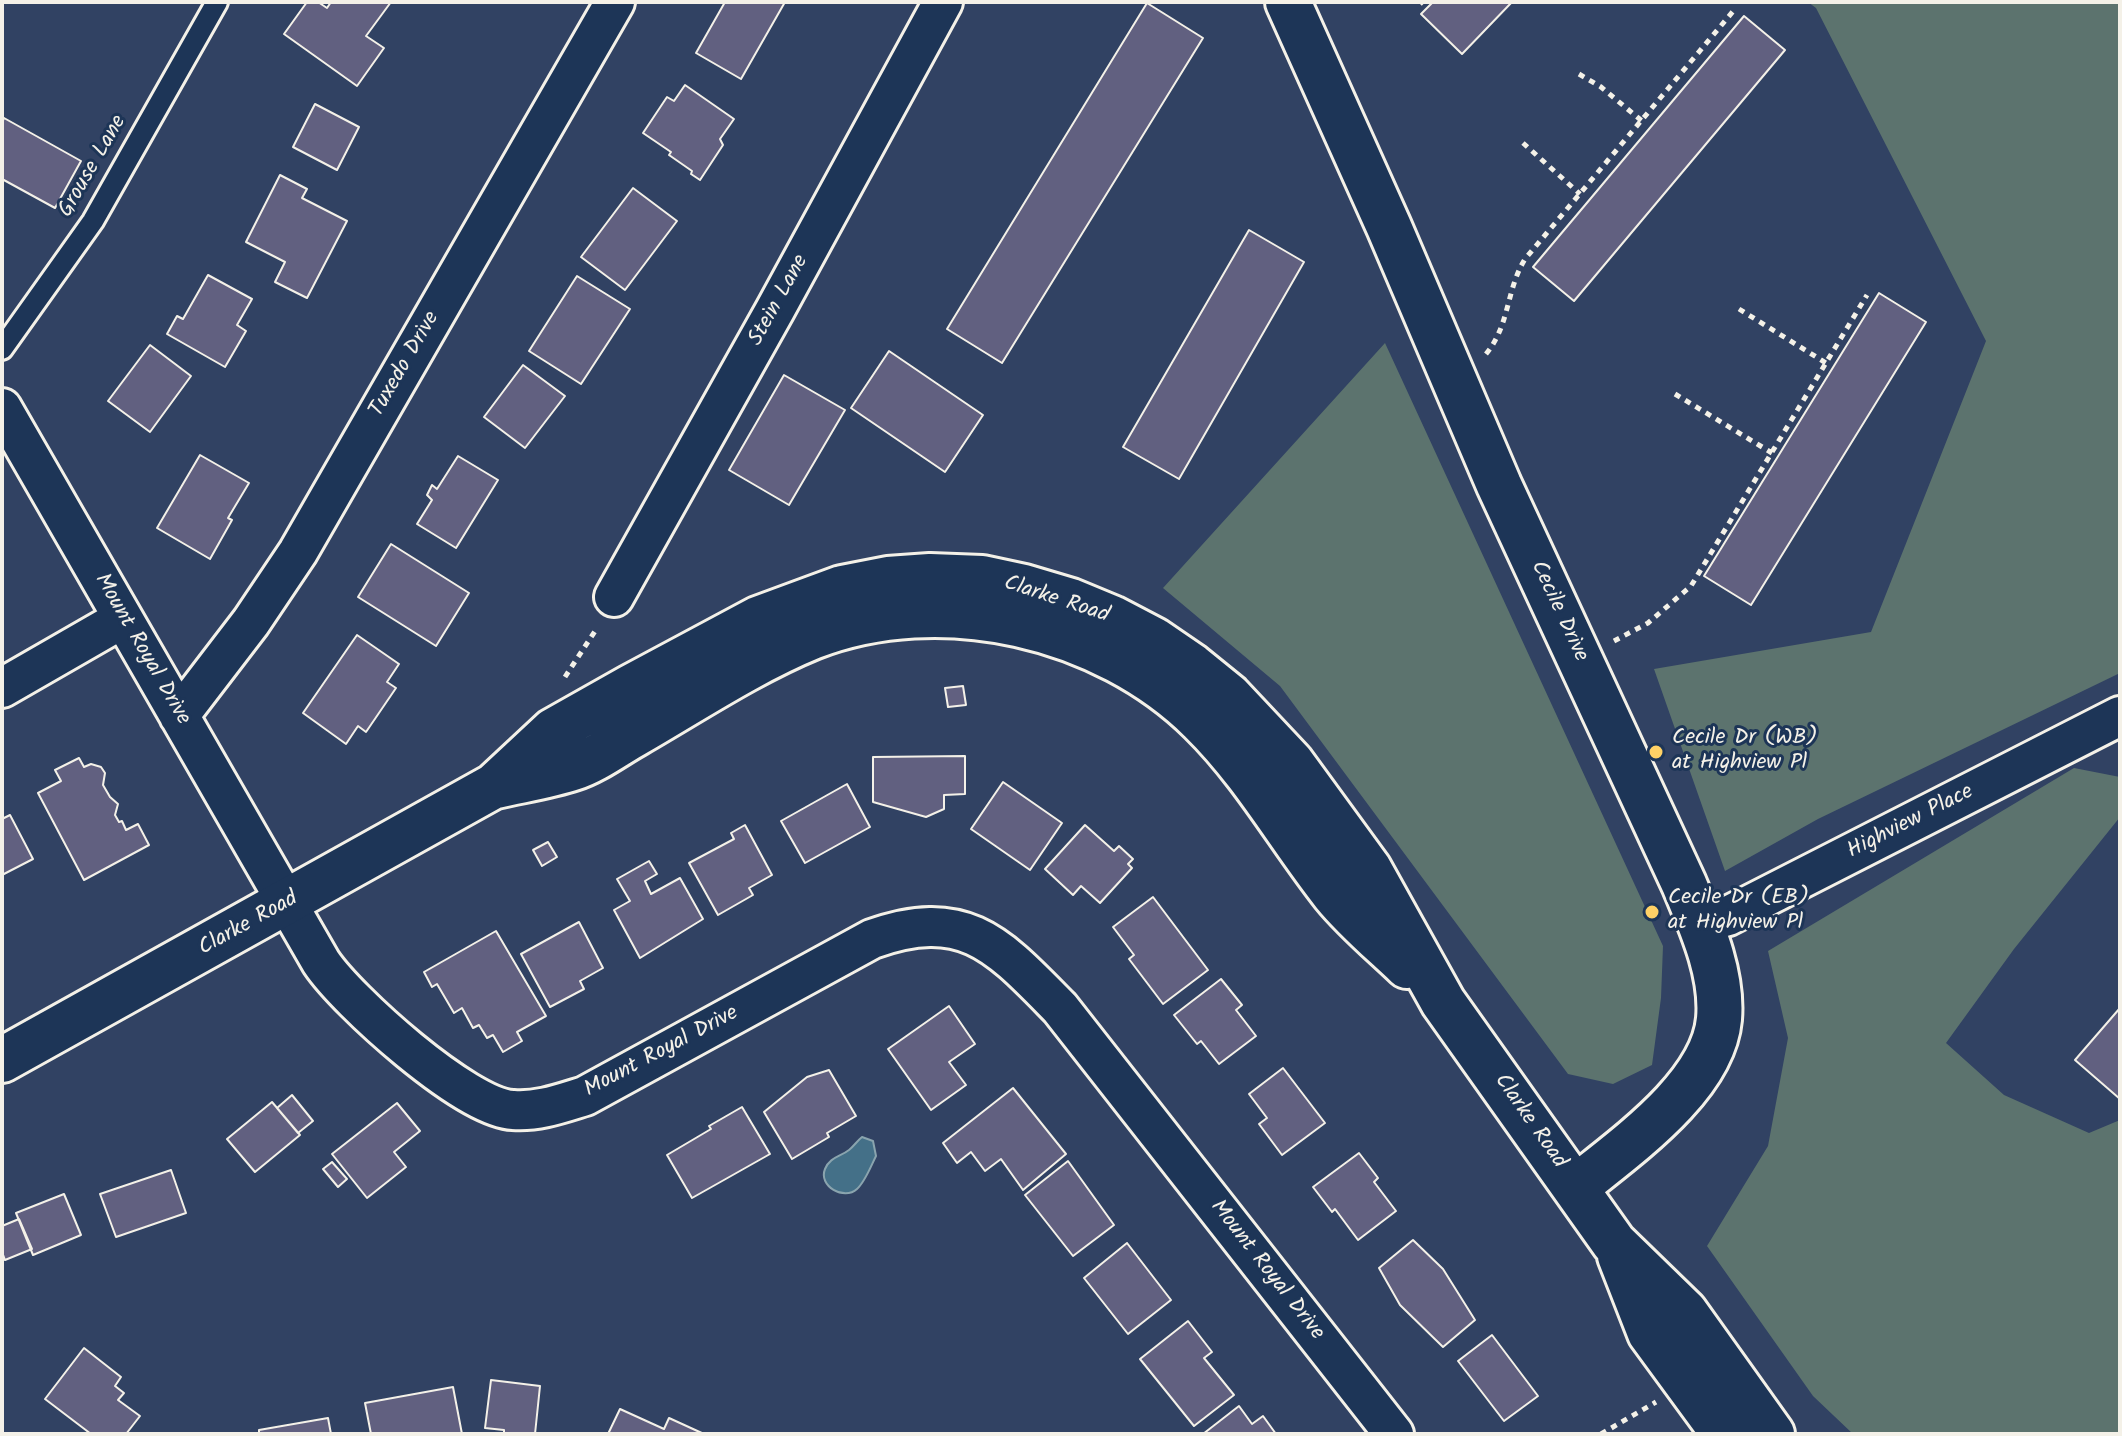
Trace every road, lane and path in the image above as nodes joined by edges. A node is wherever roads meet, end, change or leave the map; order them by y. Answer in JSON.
{"nodes":[{"id":1,"x":217,"y":2,"type":"edge"},
{"id":2,"x":615,"y":2,"type":"edge"},
{"id":3,"x":943,"y":2,"type":"edge"},
{"id":4,"x":1288,"y":2,"type":"edge"},
{"id":5,"x":1735,"y":9,"type":"dead end"},
{"id":6,"x":1579,"y":74,"type":"dead end"},
{"id":7,"x":1642,"y":121,"type":"junction"},
{"id":8,"x":1523,"y":143,"type":"dead end"},
{"id":9,"x":1580,"y":194,"type":"junction"},
{"id":10,"x":1867,"y":295,"type":"dead end"},
{"id":11,"x":1739,"y":309,"type":"dead end"},
{"id":12,"x":2,"y":349,"type":"edge"},
{"id":13,"x":1481,"y":360,"type":"dead end"},
{"id":14,"x":1826,"y":363,"type":"junction"},
{"id":15,"x":1675,"y":394,"type":"dead end"},
{"id":16,"x":2,"y":408,"type":"edge"},
{"id":17,"x":1772,"y":453,"type":"junction"},
{"id":18,"x":614,"y":597,"type":"joint"},
{"id":19,"x":122,"y":619,"type":"junction"},
{"id":20,"x":1608,"y":644,"type":"dead end"},
{"id":21,"x":560,"y":685,"type":"dead end"},
{"id":22,"x":2,"y":688,"type":"edge"},
{"id":23,"x":179,"y":716,"type":"junction"},
{"id":24,"x":2120,"y":716,"type":"edge"},
{"id":25,"x":287,"y":904,"type":"junction"},
{"id":26,"x":1700,"y":924,"type":"junction"},
{"id":27,"x":2,"y":1060,"type":"edge"},
{"id":28,"x":1575,"y":1188,"type":"junction"},
{"id":29,"x":1614,"y":1243,"type":"junction"},
{"id":30,"x":1656,"y":1402,"type":"dead end"},
{"id":31,"x":1394,"y":1434,"type":"edge"},
{"id":32,"x":1601,"y":1434,"type":"edge"},
{"id":33,"x":1724,"y":1434,"type":"edge"},
{"id":34,"x":1772,"y":1434,"type":"edge"}],
"edges":[{"from":1,"to":12,"type":"lane","name":"Grouse Lane"},
{"from":2,"to":23,"type":"street","name":"Tuxedo Drive"},
{"from":3,"to":18,"type":"street","name":"Stein Lane"},
{"from":4,"to":26,"type":"main road","name":"Cecile Drive"},
{"from":5,"to":7,"type":"path"},
{"from":6,"to":7,"type":"path"},
{"from":7,"to":9,"type":"path"},
{"from":8,"to":9,"type":"path"},
{"from":9,"to":13,"type":"path"},
{"from":10,"to":14,"type":"path"},
{"from":11,"to":14,"type":"path"},
{"from":14,"to":17,"type":"path"},
{"from":15,"to":17,"type":"path"},
{"from":16,"to":19,"type":"street","name":"Mount Royal Drive"},
{"from":17,"to":20,"type":"path"},
{"from":18,"to":21,"type":"path"},
{"from":19,"to":22,"type":"street"},
{"from":19,"to":23,"type":"street","name":"Mount Royal Drive"},
{"from":23,"to":25,"type":"street","name":"Mount Royal Drive"},
{"from":24,"to":26,"type":"street","name":"Highview Place"},
{"from":25,"to":27,"type":"main road","name":"Clarke Road"},
{"from":25,"to":28,"type":"main road","name":"Clarke Road"},
{"from":25,"to":31,"type":"street","name":"Mount Royal Drive"},
{"from":26,"to":28,"type":"main road","name":"Cecile Drive"},
{"from":28,"to":29,"type":"main road","name":"Clarke Road"},
{"from":29,"to":33,"type":"main road","name":"Clarke Road"},
{"from":29,"to":34,"type":"main road","name":"Clarke Road"},
{"from":30,"to":32,"type":"path"}]}
